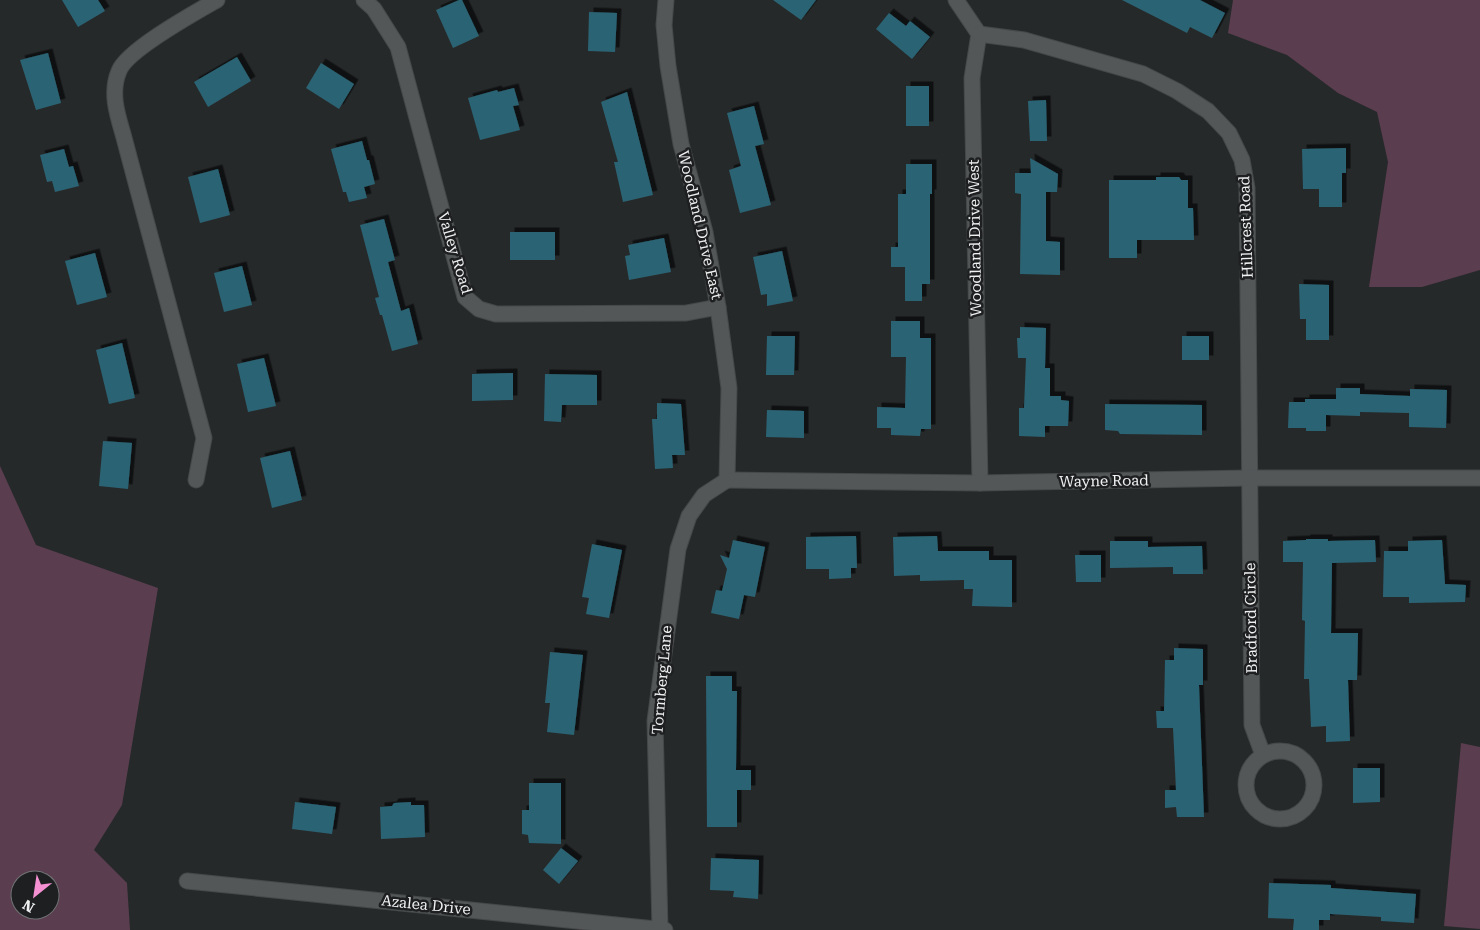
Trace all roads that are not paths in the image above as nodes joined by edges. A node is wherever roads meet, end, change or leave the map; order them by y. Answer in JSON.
{"nodes":[{"id":1,"x":217,"y":0,"type":"edge"},
{"id":2,"x":364,"y":0,"type":"edge"},
{"id":3,"x":666,"y":0,"type":"edge"},
{"id":4,"x":956,"y":0,"type":"edge"},
{"id":5,"x":979,"y":34,"type":"junction"},
{"id":6,"x":718,"y":307,"type":"junction"},
{"id":7,"x":1249,"y":478,"type":"junction"},
{"id":8,"x":1480,"y":478,"type":"edge"},
{"id":9,"x":196,"y":480,"type":"dead end"},
{"id":10,"x":727,"y":480,"type":"junction"},
{"id":11,"x":980,"y":483,"type":"junction"},
{"id":12,"x":1263,"y":755,"type":"junction"},
{"id":13,"x":187,"y":880,"type":"dead end"},
{"id":14,"x":662,"y":930,"type":"edge"}],
"edges":[{"from":1,"to":9,"type":"street"},
{"from":2,"to":6,"type":"street","name":"Valley Road"},
{"from":3,"to":6,"type":"street","name":"Woodland Drive East"},
{"from":4,"to":5,"type":"street"},
{"from":5,"to":7,"type":"street","name":"Hillcrest Road"},
{"from":5,"to":11,"type":"street","name":"Woodland Drive West"},
{"from":6,"to":10,"type":"street","name":"Woodland Drive East"},
{"from":7,"to":8,"type":"street","name":"Wayne Road"},
{"from":7,"to":11,"type":"street","name":"Wayne Road"},
{"from":7,"to":12,"type":"street","name":"Bradford Circle"},
{"from":10,"to":11,"type":"street","name":"Wayne Road"},
{"from":10,"to":14,"type":"street","name":"Tormberg Lane"},
{"from":12,"to":12,"type":"street"},
{"from":13,"to":14,"type":"street","name":"Azalea Drive"}]}
